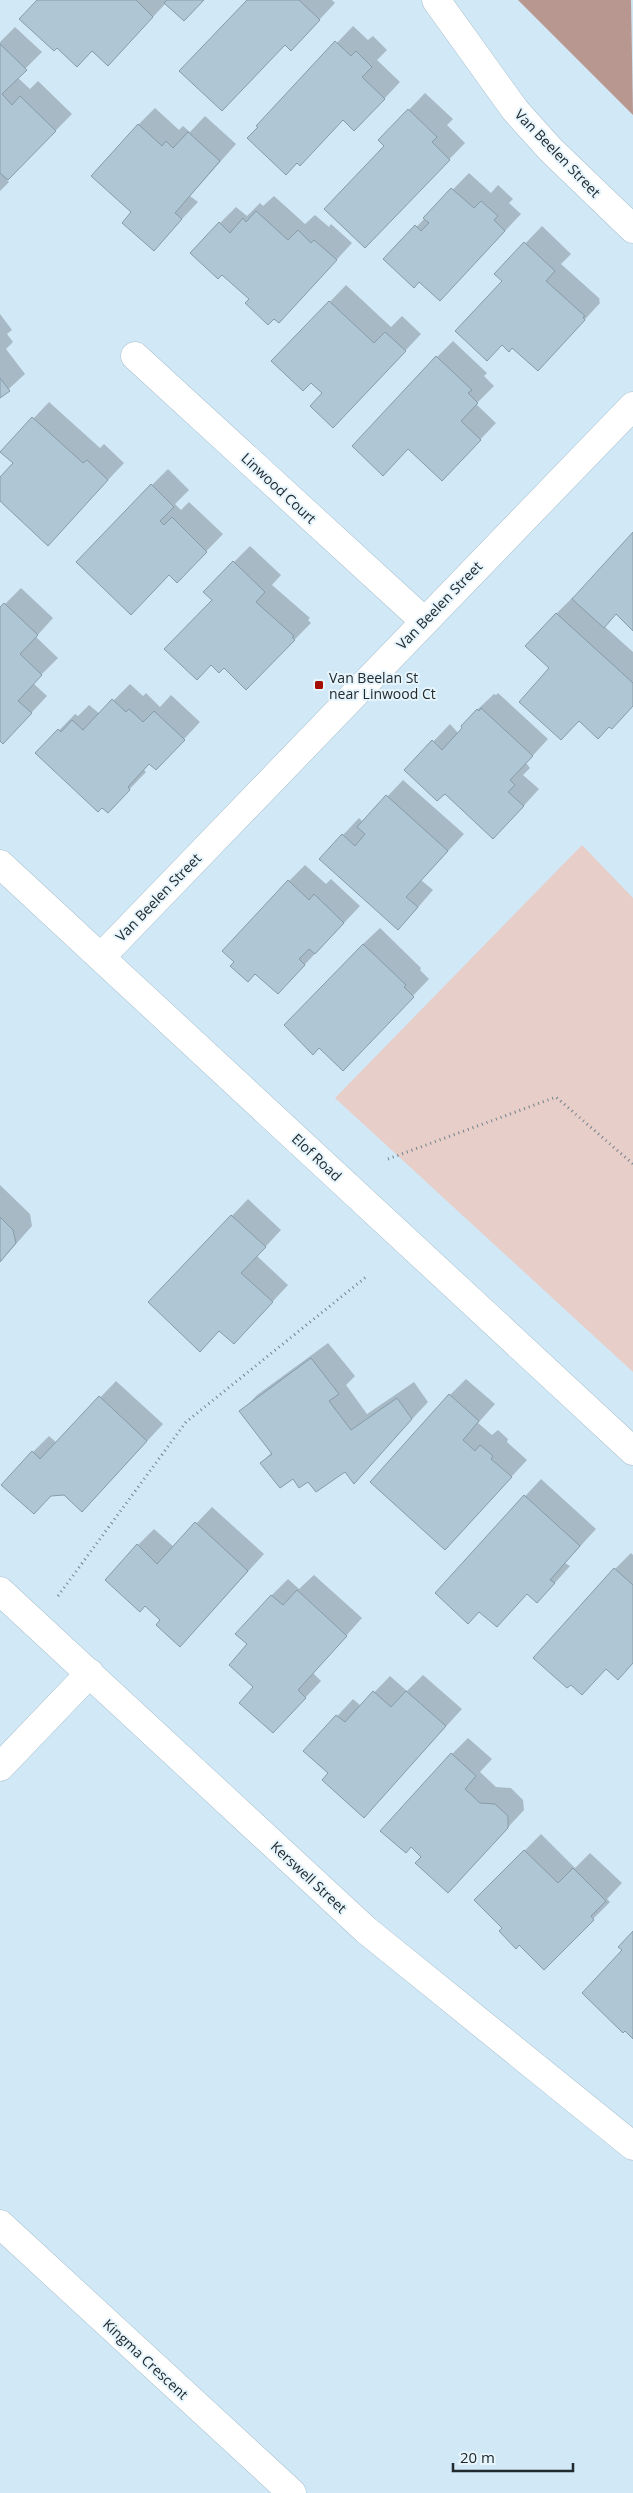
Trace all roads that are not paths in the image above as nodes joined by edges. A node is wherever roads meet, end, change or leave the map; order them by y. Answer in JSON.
{"nodes":[{"id":1,"x":436,"y":0,"type":"edge"},
{"id":2,"x":633,"y":229,"type":"edge"},
{"id":3,"x":135,"y":356,"type":"dead end"},
{"id":4,"x":633,"y":406,"type":"edge"},
{"id":5,"x":423,"y":620,"type":"junction"},
{"id":6,"x":0,"y":864,"type":"edge"},
{"id":7,"x":101,"y":957,"type":"junction"},
{"id":8,"x":633,"y":1451,"type":"edge"},
{"id":9,"x":0,"y":1591,"type":"edge"},
{"id":10,"x":90,"y":1673,"type":"junction"},
{"id":11,"x":0,"y":1767,"type":"edge"},
{"id":12,"x":633,"y":2146,"type":"edge"},
{"id":13,"x":0,"y":2224,"type":"edge"},
{"id":14,"x":292,"y":2493,"type":"edge"}],
"edges":[{"from":1,"to":2,"type":"street","name":"Van Beelen Street"},
{"from":3,"to":5,"type":"street","name":"Linwood Court"},
{"from":4,"to":5,"type":"street","name":"Van Beelen Street"},
{"from":5,"to":7,"type":"street","name":"Van Beelen Street"},
{"from":6,"to":7,"type":"street","name":"Elof Road"},
{"from":7,"to":8,"type":"street","name":"Elof Road"},
{"from":9,"to":10,"type":"street","name":"Kerswell Street"},
{"from":10,"to":11,"type":"street"},
{"from":10,"to":12,"type":"street","name":"Kerswell Street"},
{"from":13,"to":14,"type":"street","name":"Kingma Crescent"}]}
